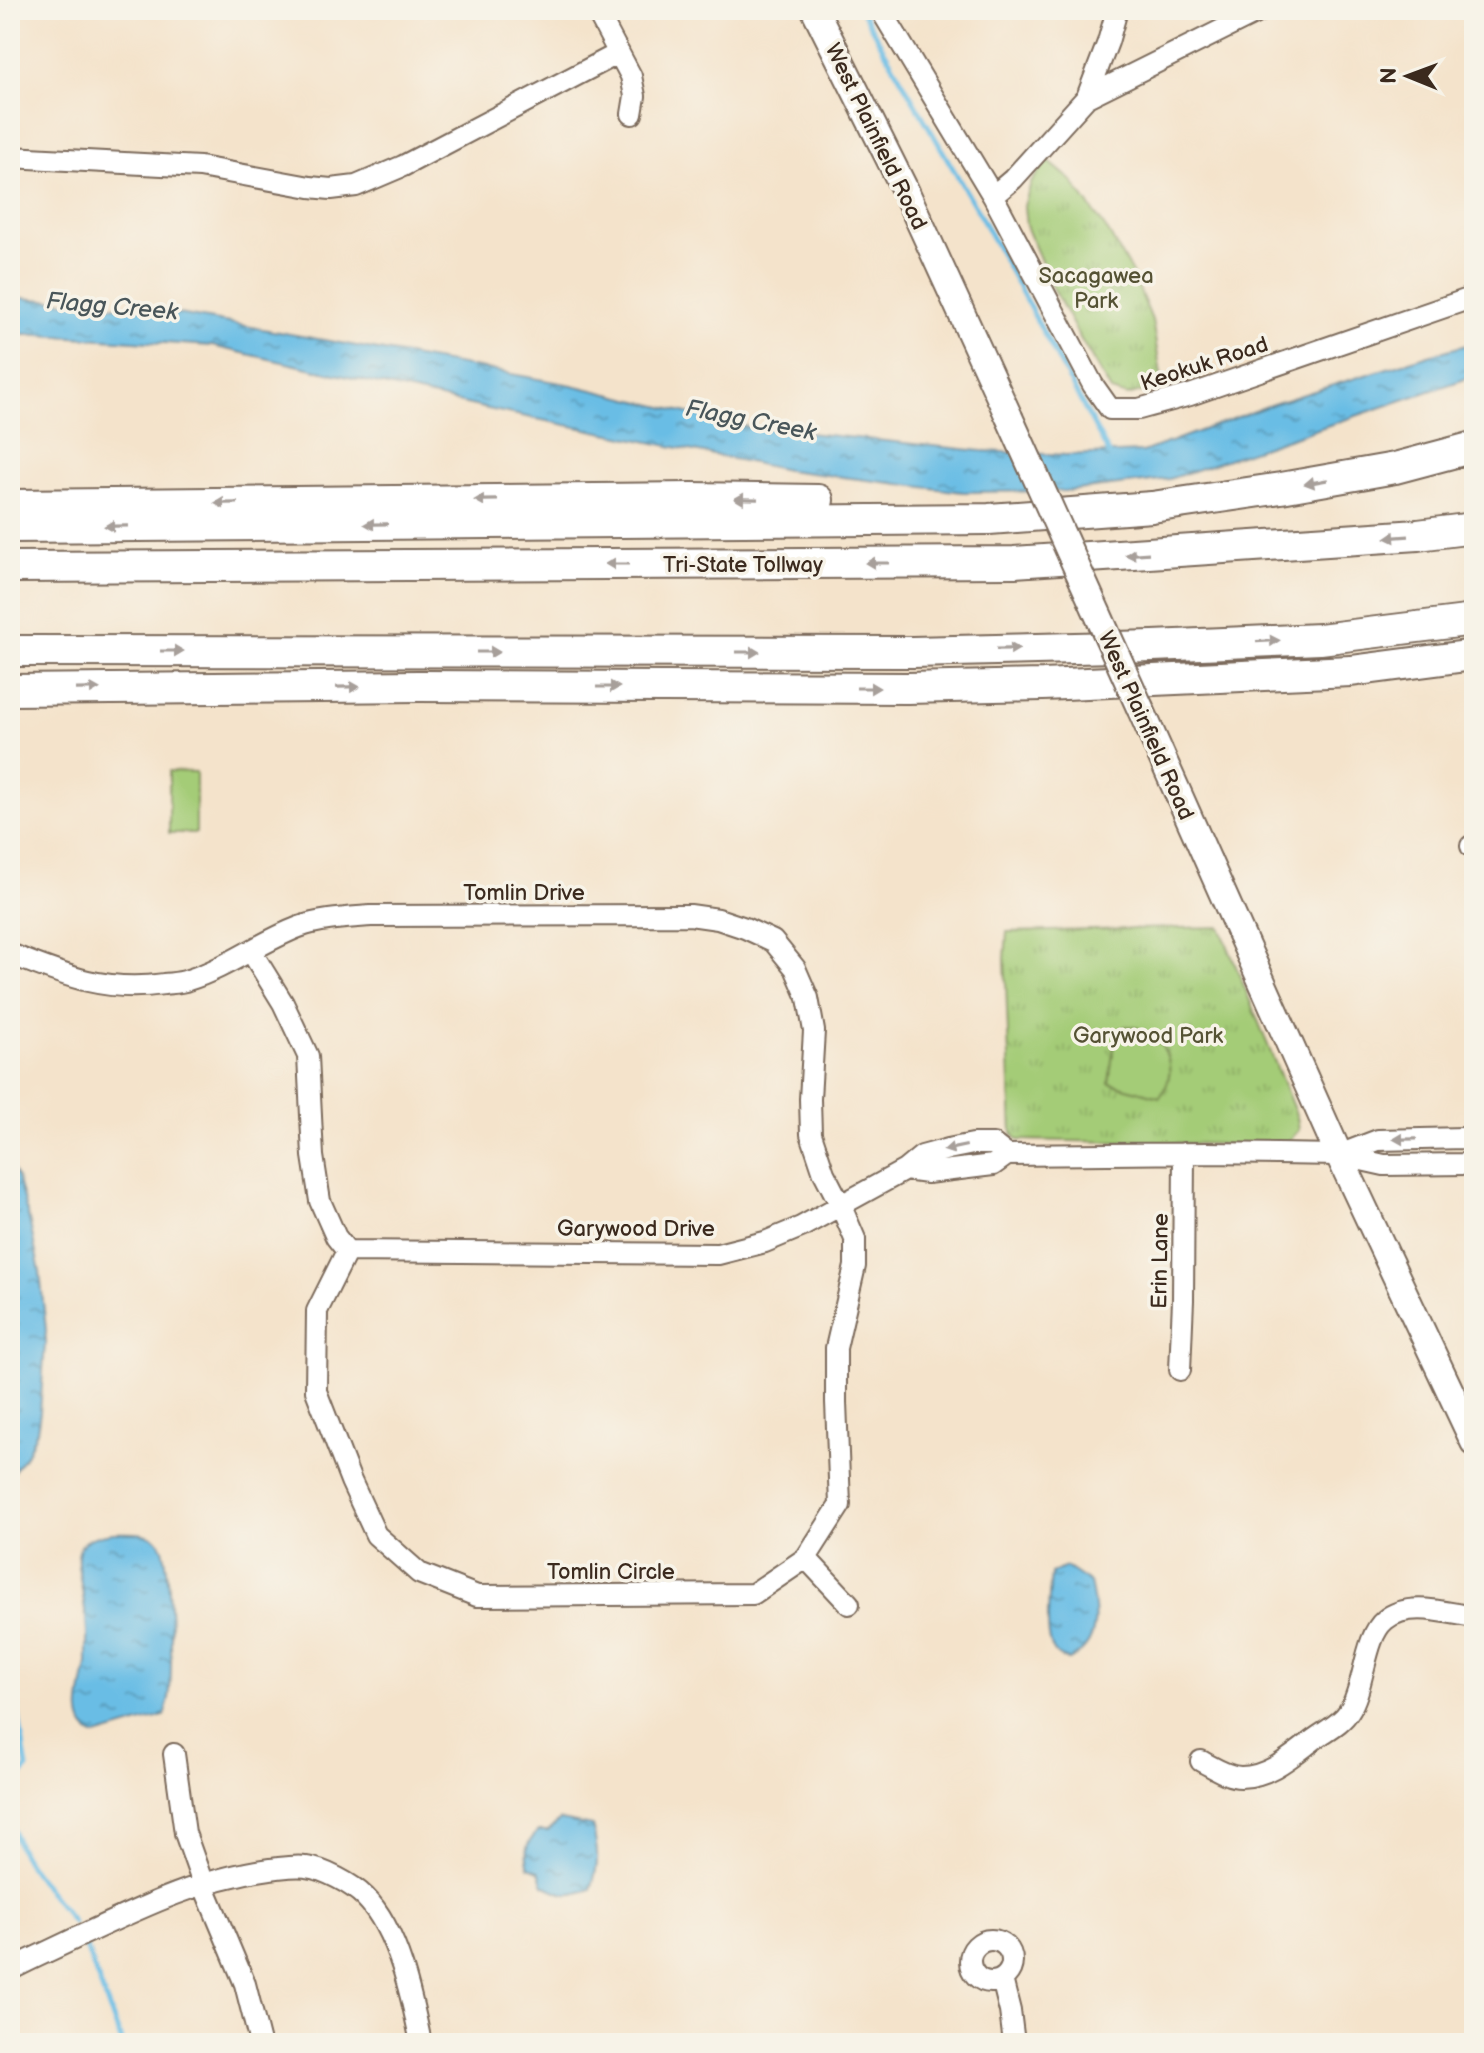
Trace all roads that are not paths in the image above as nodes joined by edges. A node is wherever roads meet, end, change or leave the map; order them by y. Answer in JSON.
{"nodes":[{"id":1,"x":596,"y":10,"type":"edge"},
{"id":2,"x":815,"y":10,"type":"edge"},
{"id":3,"x":881,"y":10,"type":"edge"},
{"id":4,"x":1117,"y":10,"type":"edge"},
{"id":5,"x":1262,"y":10,"type":"edge"},
{"id":6,"x":619,"y":53,"type":"junction"},
{"id":7,"x":1087,"y":97,"type":"junction"},
{"id":8,"x":632,"y":114,"type":"dead end"},
{"id":9,"x":10,"y":157,"type":"edge"},
{"id":10,"x":993,"y":196,"type":"junction"},
{"id":11,"x":1474,"y":297,"type":"edge"},
{"id":12,"x":1474,"y":447,"type":"edge"},
{"id":13,"x":10,"y":505,"type":"edge"},
{"id":14,"x":989,"y":519,"type":"junction"},
{"id":15,"x":10,"y":527,"type":"edge"},
{"id":16,"x":1474,"y":528,"type":"edge"},
{"id":17,"x":10,"y":567,"type":"edge"},
{"id":18,"x":1474,"y":620,"type":"edge"},
{"id":19,"x":10,"y":651,"type":"edge"},
{"id":20,"x":1474,"y":655,"type":"edge"},
{"id":21,"x":10,"y":690,"type":"edge"},
{"id":22,"x":251,"y":951,"type":"junction"},
{"id":23,"x":10,"y":954,"type":"edge"},
{"id":24,"x":1474,"y":1143,"type":"edge"},
{"id":25,"x":1184,"y":1153,"type":"junction"},
{"id":26,"x":1339,"y":1155,"type":"junction"},
{"id":27,"x":1474,"y":1159,"type":"edge"},
{"id":28,"x":840,"y":1204,"type":"junction"},
{"id":29,"x":342,"y":1244,"type":"junction"},
{"id":30,"x":1180,"y":1370,"type":"dead end"},
{"id":31,"x":1474,"y":1442,"type":"edge"},
{"id":32,"x":806,"y":1558,"type":"junction"},
{"id":33,"x":849,"y":1604,"type":"dead end"},
{"id":34,"x":1474,"y":1617,"type":"edge"},
{"id":35,"x":174,"y":1754,"type":"dead end"},
{"id":36,"x":1201,"y":1761,"type":"dead end"},
{"id":37,"x":203,"y":1884,"type":"junction"},
{"id":38,"x":10,"y":1970,"type":"edge"},
{"id":39,"x":1002,"y":1979,"type":"dead end"},
{"id":40,"x":260,"y":2043,"type":"edge"},
{"id":41,"x":421,"y":2043,"type":"edge"},
{"id":42,"x":1014,"y":2043,"type":"edge"}],
"edges":[{"from":1,"to":6,"type":"street"},
{"from":2,"to":26,"type":"main road","name":"West Plainfield Road","bridge":true},
{"from":3,"to":10,"type":"street","name":"Keokuk Road"},
{"from":4,"to":7,"type":"street"},
{"from":5,"to":7,"type":"street"},
{"from":6,"to":8,"type":"street"},
{"from":6,"to":9,"type":"street"},
{"from":7,"to":10,"type":"street"},
{"from":10,"to":11,"type":"street","name":"Keokuk Road"},
{"from":12,"to":14,"type":"highway","one_way":true},
{"from":14,"to":13,"type":"highway","one_way":true},
{"from":14,"to":15,"type":"highway","one_way":true},
{"from":16,"to":17,"type":"highway","name":"Tri-State Tollway","one_way":true},
{"from":19,"to":18,"type":"highway","one_way":true},
{"from":21,"to":20,"type":"highway","one_way":true},
{"from":22,"to":23,"type":"street","name":"Tomlin Drive"},
{"from":22,"to":28,"type":"street","name":"Tomlin Drive"},
{"from":22,"to":29,"type":"street"},
{"from":24,"to":26,"type":"street","one_way":true},
{"from":25,"to":26,"type":"street","name":"Garywood Drive"},
{"from":25,"to":28,"type":"street","name":"Garywood Drive"},
{"from":25,"to":30,"type":"street","name":"Erin Lane"},
{"from":26,"to":27,"type":"street"},
{"from":26,"to":31,"type":"main road","name":"West Plainfield Road"},
{"from":28,"to":29,"type":"street","name":"Garywood Drive"},
{"from":28,"to":32,"type":"street","name":"Tomlin Circle"},
{"from":29,"to":32,"type":"street","name":"Tomlin Circle"},
{"from":32,"to":33,"type":"street"},
{"from":34,"to":36,"type":"street"},
{"from":35,"to":37,"type":"street"},
{"from":37,"to":38,"type":"street"},
{"from":37,"to":40,"type":"street"},
{"from":37,"to":41,"type":"street"},
{"from":39,"to":42,"type":"street"}]}
